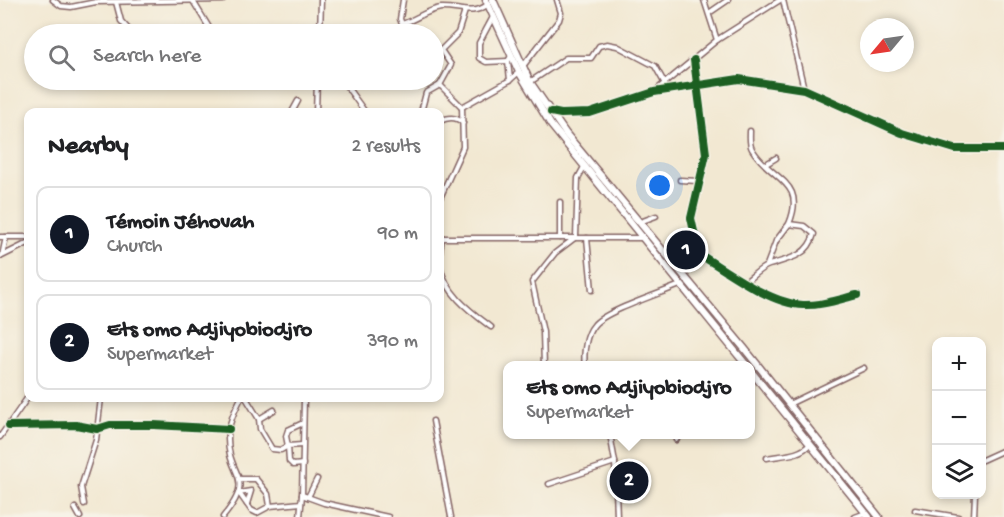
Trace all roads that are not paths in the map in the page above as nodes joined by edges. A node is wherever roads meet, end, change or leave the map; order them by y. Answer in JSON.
{"nodes":[{"id":1,"x":53,"y":0,"type":"edge"},
{"id":2,"x":223,"y":0,"type":"edge"},
{"id":3,"x":321,"y":0,"type":"edge"},
{"id":4,"x":404,"y":0,"type":"edge"},
{"id":5,"x":557,"y":0,"type":"edge"},
{"id":6,"x":704,"y":0,"type":"edge"},
{"id":7,"x":729,"y":0,"type":"edge"},
{"id":8,"x":781,"y":0,"type":"edge"},
{"id":9,"x":193,"y":1,"type":"edge"},
{"id":10,"x":116,"y":2,"type":"junction"},
{"id":11,"x":489,"y":2,"type":"edge"},
{"id":12,"x":465,"y":11,"type":"junction"},
{"id":13,"x":710,"y":13,"type":"junction"},
{"id":14,"x":494,"y":17,"type":"junction"},
{"id":15,"x":124,"y":24,"type":"edge"},
{"id":16,"x":207,"y":24,"type":"edge"},
{"id":17,"x":320,"y":24,"type":"edge"},
{"id":18,"x":717,"y":40,"type":"junction"},
{"id":19,"x":444,"y":47,"type":"edge"},
{"id":20,"x":444,"y":54,"type":"edge"},
{"id":21,"x":509,"y":58,"type":"junction"},
{"id":22,"x":694,"y":60,"type":"junction"},
{"id":23,"x":521,"y":70,"type":"junction"},
{"id":24,"x":444,"y":78,"type":"edge"},
{"id":25,"x":510,"y":80,"type":"junction"},
{"id":26,"x":530,"y":82,"type":"junction"},
{"id":27,"x":665,"y":84,"type":"junction"},
{"id":28,"x":698,"y":85,"type":"junction"},
{"id":29,"x":444,"y":89,"type":"edge"},
{"id":30,"x":804,"y":89,"type":"junction"},
{"id":31,"x":317,"y":90,"type":"edge"},
{"id":32,"x":349,"y":90,"type":"edge"},
{"id":33,"x":431,"y":90,"type":"edge"},
{"id":34,"x":654,"y":92,"type":"junction"},
{"id":35,"x":298,"y":101,"type":"dead end"},
{"id":36,"x":462,"y":107,"type":"junction"},
{"id":37,"x":294,"y":108,"type":"edge"},
{"id":38,"x":316,"y":108,"type":"edge"},
{"id":39,"x":362,"y":108,"type":"edge"},
{"id":40,"x":422,"y":108,"type":"edge"},
{"id":41,"x":551,"y":112,"type":"junction"},
{"id":42,"x":444,"y":120,"type":"edge"},
{"id":43,"x":464,"y":123,"type":"junction"},
{"id":44,"x":750,"y":131,"type":"dead end"},
{"id":45,"x":1004,"y":149,"type":"edge"},
{"id":46,"x":776,"y":158,"type":"dead end"},
{"id":47,"x":765,"y":164,"type":"junction"},
{"id":48,"x":584,"y":167,"type":"junction"},
{"id":49,"x":680,"y":180,"type":"dead end"},
{"id":50,"x":698,"y":181,"type":"junction"},
{"id":51,"x":444,"y":190,"type":"edge"},
{"id":52,"x":560,"y":202,"type":"dead end"},
{"id":53,"x":656,"y":216,"type":"dead end"},
{"id":54,"x":639,"y":223,"type":"junction"},
{"id":55,"x":789,"y":224,"type":"junction"},
{"id":56,"x":635,"y":229,"type":"junction"},
{"id":57,"x":0,"y":237,"type":"edge"},
{"id":58,"x":6,"y":237,"type":"junction"},
{"id":59,"x":24,"y":237,"type":"edge"},
{"id":60,"x":444,"y":237,"type":"edge"},
{"id":61,"x":576,"y":237,"type":"junction"},
{"id":62,"x":631,"y":237,"type":"junction"},
{"id":63,"x":560,"y":238,"type":"junction"},
{"id":64,"x":587,"y":238,"type":"junction"},
{"id":65,"x":643,"y":238,"type":"junction"},
{"id":66,"x":24,"y":245,"type":"edge"},
{"id":67,"x":1,"y":253,"type":"edge"},
{"id":68,"x":699,"y":254,"type":"junction"},
{"id":69,"x":674,"y":263,"type":"junction"},
{"id":70,"x":767,"y":265,"type":"junction"},
{"id":71,"x":444,"y":280,"type":"edge"},
{"id":72,"x":745,"y":282,"type":"junction"},
{"id":73,"x":680,"y":285,"type":"junction"},
{"id":74,"x":592,"y":290,"type":"dead end"},
{"id":75,"x":857,"y":295,"type":"dead end"},
{"id":76,"x":491,"y":327,"type":"dead end"},
{"id":77,"x":544,"y":361,"type":"edge"},
{"id":78,"x":585,"y":361,"type":"edge"},
{"id":79,"x":743,"y":361,"type":"edge"},
{"id":80,"x":753,"y":361,"type":"edge"},
{"id":81,"x":755,"y":363,"type":"edge"},
{"id":82,"x":864,"y":368,"type":"dead end"},
{"id":83,"x":755,"y":379,"type":"edge"},
{"id":84,"x":25,"y":402,"type":"edge"},
{"id":85,"x":100,"y":402,"type":"edge"},
{"id":86,"x":239,"y":402,"type":"edge"},
{"id":87,"x":242,"y":402,"type":"edge"},
{"id":88,"x":248,"y":402,"type":"edge"},
{"id":89,"x":304,"y":402,"type":"edge"},
{"id":90,"x":788,"y":404,"type":"junction"},
{"id":91,"x":237,"y":407,"type":"junction"},
{"id":92,"x":274,"y":410,"type":"dead end"},
{"id":93,"x":259,"y":419,"type":"junction"},
{"id":94,"x":433,"y":421,"type":"dead end"},
{"id":95,"x":303,"y":423,"type":"junction"},
{"id":96,"x":9,"y":426,"type":"junction"},
{"id":97,"x":97,"y":429,"type":"junction"},
{"id":98,"x":229,"y":429,"type":"junction"},
{"id":99,"x":0,"y":437,"type":"edge"},
{"id":100,"x":611,"y":439,"type":"edge"},
{"id":101,"x":810,"y":444,"type":"junction"},
{"id":102,"x":303,"y":445,"type":"junction"},
{"id":103,"x":288,"y":446,"type":"junction"},
{"id":104,"x":1004,"y":450,"type":"edge"},
{"id":105,"x":767,"y":458,"type":"dead end"},
{"id":106,"x":986,"y":459,"type":"edge"},
{"id":107,"x":615,"y":462,"type":"junction"},
{"id":108,"x":303,"y":464,"type":"junction"},
{"id":109,"x":240,"y":479,"type":"junction"},
{"id":110,"x":317,"y":479,"type":"dead end"},
{"id":111,"x":549,"y":484,"type":"dead end"},
{"id":112,"x":239,"y":493,"type":"junction"},
{"id":113,"x":302,"y":495,"type":"junction"},
{"id":114,"x":308,"y":497,"type":"junction"},
{"id":115,"x":975,"y":499,"type":"edge"},
{"id":116,"x":301,"y":503,"type":"junction"},
{"id":117,"x":84,"y":504,"type":"dead end"},
{"id":118,"x":247,"y":504,"type":"junction"},
{"id":119,"x":270,"y":506,"type":"junction"},
{"id":120,"x":75,"y":508,"type":"dead end"},
{"id":121,"x":915,"y":510,"type":"dead end"},
{"id":122,"x":867,"y":515,"type":"edge"},
{"id":123,"x":80,"y":517,"type":"edge"},
{"id":124,"x":223,"y":517,"type":"edge"},
{"id":125,"x":300,"y":517,"type":"edge"},
{"id":126,"x":388,"y":517,"type":"edge"},
{"id":127,"x":451,"y":517,"type":"edge"},
{"id":128,"x":617,"y":517,"type":"edge"},
{"id":129,"x":858,"y":517,"type":"edge"},
{"id":130,"x":879,"y":517,"type":"edge"},
{"id":131,"x":958,"y":517,"type":"edge"},
{"id":132,"x":974,"y":517,"type":"edge"}],
"edges":[{"from":1,"to":10,"type":"street"},
{"from":2,"to":9,"type":"street"},
{"from":3,"to":17,"type":"street"},
{"from":4,"to":12,"type":"street"},
{"from":5,"to":23,"type":"street"},
{"from":6,"to":13,"type":"street"},
{"from":7,"to":13,"type":"street"},
{"from":8,"to":18,"type":"street"},
{"from":8,"to":30,"type":"street"},
{"from":9,"to":10,"type":"street"},
{"from":9,"to":16,"type":"street"},
{"from":10,"to":15,"type":"street"},
{"from":11,"to":12,"type":"street"},
{"from":11,"to":14,"type":"main road"},
{"from":11,"to":23,"type":"main road"},
{"from":12,"to":19,"type":"street"},
{"from":13,"to":18,"type":"street"},
{"from":14,"to":21,"type":"main road"},
{"from":14,"to":21,"type":"street"},
{"from":18,"to":22,"type":"street"},
{"from":20,"to":24,"type":"street"},
{"from":21,"to":23,"type":"main road"},
{"from":21,"to":25,"type":"street"},
{"from":22,"to":27,"type":"street"},
{"from":22,"to":28,"type":"street"},
{"from":23,"to":25,"type":"street"},
{"from":23,"to":26,"type":"main road"},
{"from":23,"to":48,"type":"main road"},
{"from":25,"to":36,"type":"street"},
{"from":26,"to":27,"type":"street"},
{"from":26,"to":41,"type":"main road"},
{"from":27,"to":34,"type":"street"},
{"from":28,"to":30,"type":"street"},
{"from":28,"to":34,"type":"street"},
{"from":28,"to":50,"type":"street"},
{"from":29,"to":36,"type":"street"},
{"from":30,"to":45,"type":"street"},
{"from":31,"to":38,"type":"street"},
{"from":32,"to":39,"type":"street"},
{"from":33,"to":40,"type":"street"},
{"from":34,"to":41,"type":"street"},
{"from":35,"to":37,"type":"street"},
{"from":36,"to":43,"type":"street"},
{"from":41,"to":54,"type":"main road"},
{"from":42,"to":43,"type":"street"},
{"from":43,"to":51,"type":"street"},
{"from":44,"to":47,"type":"street"},
{"from":46,"to":47,"type":"street"},
{"from":47,"to":55,"type":"street"},
{"from":48,"to":56,"type":"main road"},
{"from":48,"to":61,"type":"street"},
{"from":49,"to":50,"type":"street"},
{"from":50,"to":68,"type":"street"},
{"from":52,"to":63,"type":"street"},
{"from":53,"to":54,"type":"street"},
{"from":54,"to":69,"type":"main road"},
{"from":55,"to":70,"type":"street"},
{"from":55,"to":70,"type":"street"},
{"from":56,"to":62,"type":"street"},
{"from":56,"to":65,"type":"main road"},
{"from":57,"to":58,"type":"street"},
{"from":58,"to":59,"type":"street"},
{"from":58,"to":67,"type":"street"},
{"from":60,"to":63,"type":"street"},
{"from":61,"to":63,"type":"street"},
{"from":61,"to":64,"type":"street"},
{"from":61,"to":77,"type":"street"},
{"from":62,"to":64,"type":"street"},
{"from":62,"to":65,"type":"street"},
{"from":64,"to":74,"type":"street"},
{"from":65,"to":73,"type":"main road"},
{"from":66,"to":67,"type":"street"},
{"from":68,"to":69,"type":"street"},
{"from":68,"to":72,"type":"street"},
{"from":69,"to":80,"type":"main road"},
{"from":70,"to":72,"type":"street"},
{"from":71,"to":76,"type":"street"},
{"from":72,"to":75,"type":"street"},
{"from":73,"to":78,"type":"street"},
{"from":73,"to":79,"type":"main road"},
{"from":81,"to":90,"type":"main road"},
{"from":82,"to":90,"type":"street"},
{"from":83,"to":101,"type":"main road"},
{"from":84,"to":96,"type":"street"},
{"from":85,"to":97,"type":"street"},
{"from":86,"to":91,"type":"street"},
{"from":87,"to":91,"type":"street"},
{"from":88,"to":93,"type":"street"},
{"from":89,"to":95,"type":"street"},
{"from":90,"to":130,"type":"main road"},
{"from":91,"to":98,"type":"street"},
{"from":92,"to":93,"type":"street"},
{"from":93,"to":103,"type":"street"},
{"from":94,"to":127,"type":"street"},
{"from":95,"to":102,"type":"street"},
{"from":95,"to":103,"type":"street"},
{"from":96,"to":97,"type":"street"},
{"from":96,"to":99,"type":"street"},
{"from":97,"to":98,"type":"street"},
{"from":97,"to":117,"type":"street"},
{"from":98,"to":109,"type":"street"},
{"from":100,"to":107,"type":"street"},
{"from":101,"to":105,"type":"street"},
{"from":101,"to":122,"type":"main road"},
{"from":102,"to":103,"type":"street"},
{"from":102,"to":108,"type":"street"},
{"from":103,"to":108,"type":"street"},
{"from":104,"to":106,"type":"street"},
{"from":107,"to":111,"type":"street"},
{"from":107,"to":128,"type":"street"},
{"from":108,"to":113,"type":"street"},
{"from":109,"to":112,"type":"street"},
{"from":109,"to":119,"type":"street"},
{"from":110,"to":114,"type":"street"},
{"from":112,"to":118,"type":"street"},
{"from":112,"to":118,"type":"street"},
{"from":112,"to":124,"type":"street"},
{"from":113,"to":114,"type":"street"},
{"from":113,"to":116,"type":"street"},
{"from":114,"to":126,"type":"street"},
{"from":115,"to":132,"type":"street"},
{"from":116,"to":119,"type":"street"},
{"from":116,"to":125,"type":"street"},
{"from":118,"to":119,"type":"street"},
{"from":120,"to":123,"type":"street"},
{"from":121,"to":131,"type":"street"},
{"from":122,"to":129,"type":"street"}]}
